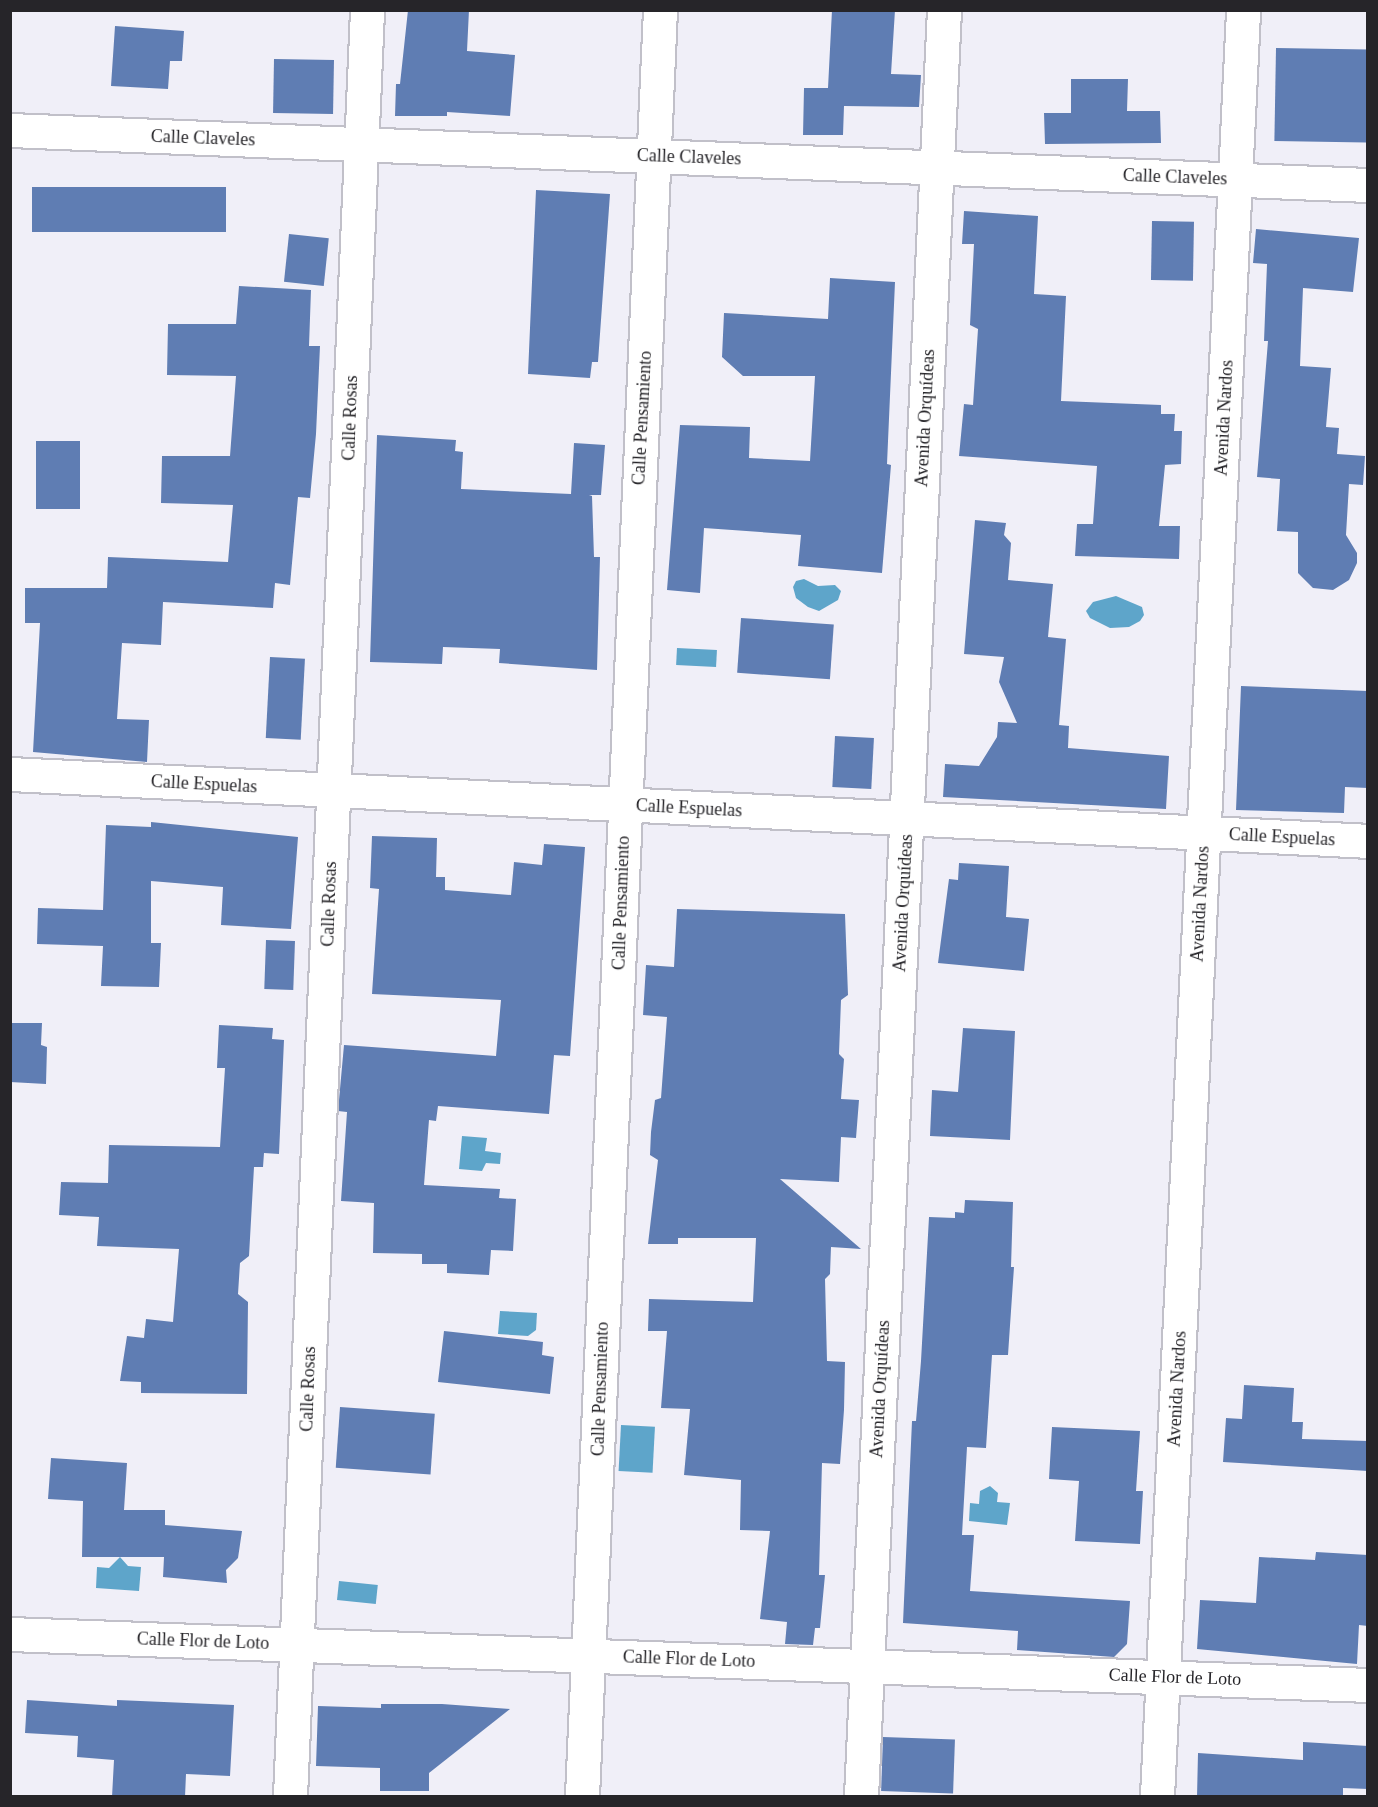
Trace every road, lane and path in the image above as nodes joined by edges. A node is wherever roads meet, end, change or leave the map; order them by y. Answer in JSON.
{"nodes":[{"id":1,"x":367,"y":10,"type":"edge"},
{"id":2,"x":660,"y":10,"type":"edge"},
{"id":3,"x":944,"y":10,"type":"edge"},
{"id":4,"x":1243,"y":10,"type":"edge"},
{"id":5,"x":10,"y":130,"type":"edge"},
{"id":6,"x":362,"y":144,"type":"junction"},
{"id":7,"x":654,"y":156,"type":"junction"},
{"id":8,"x":937,"y":168,"type":"junction"},
{"id":9,"x":1235,"y":179,"type":"junction"},
{"id":10,"x":1368,"y":185,"type":"edge"},
{"id":11,"x":10,"y":774,"type":"edge"},
{"id":12,"x":334,"y":790,"type":"junction"},
{"id":13,"x":625,"y":805,"type":"junction"},
{"id":14,"x":906,"y":819,"type":"junction"},
{"id":15,"x":1204,"y":833,"type":"junction"},
{"id":16,"x":1368,"y":841,"type":"edge"},
{"id":17,"x":10,"y":1634,"type":"edge"},
{"id":18,"x":297,"y":1645,"type":"junction"},
{"id":19,"x":588,"y":1656,"type":"junction"},
{"id":20,"x":867,"y":1666,"type":"junction"},
{"id":21,"x":1163,"y":1677,"type":"junction"},
{"id":22,"x":1368,"y":1685,"type":"edge"},
{"id":23,"x":290,"y":1797,"type":"edge"},
{"id":24,"x":582,"y":1797,"type":"edge"},
{"id":25,"x":861,"y":1797,"type":"edge"},
{"id":26,"x":1157,"y":1797,"type":"edge"}],
"edges":[{"from":1,"to":6,"type":"street","name":"Calle Rosas"},
{"from":2,"to":7,"type":"street","name":"Calle Pensamiento"},
{"from":3,"to":8,"type":"street","name":"Avenida Orquídeas"},
{"from":4,"to":9,"type":"street","name":"Avenida Nardos"},
{"from":5,"to":6,"type":"street","name":"Calle Claveles"},
{"from":6,"to":7,"type":"street","name":"Calle Claveles"},
{"from":6,"to":12,"type":"street","name":"Calle Rosas"},
{"from":7,"to":8,"type":"street","name":"Calle Claveles"},
{"from":7,"to":13,"type":"street","name":"Calle Pensamiento"},
{"from":8,"to":9,"type":"street","name":"Calle Claveles"},
{"from":8,"to":14,"type":"street","name":"Avenida Orquídeas"},
{"from":9,"to":10,"type":"street","name":"Calle Claveles"},
{"from":9,"to":15,"type":"street","name":"Avenida Nardos"},
{"from":11,"to":12,"type":"street","name":"Calle Espuelas"},
{"from":12,"to":13,"type":"street","name":"Calle Espuelas"},
{"from":12,"to":18,"type":"street","name":"Calle Rosas"},
{"from":13,"to":14,"type":"street","name":"Calle Espuelas"},
{"from":13,"to":19,"type":"street","name":"Calle Pensamiento"},
{"from":14,"to":15,"type":"street","name":"Calle Espuelas"},
{"from":14,"to":20,"type":"street","name":"Avenida Orquídeas"},
{"from":15,"to":16,"type":"street","name":"Calle Espuelas"},
{"from":15,"to":21,"type":"street","name":"Avenida Nardos"},
{"from":17,"to":18,"type":"street","name":"Calle Flor de Loto"},
{"from":18,"to":19,"type":"street","name":"Calle Flor de Loto"},
{"from":18,"to":23,"type":"street","name":"Calle Rosas"},
{"from":19,"to":20,"type":"street","name":"Calle Flor de Loto"},
{"from":19,"to":24,"type":"street","name":"Calle Pensamiento"},
{"from":20,"to":21,"type":"street","name":"Calle Flor de Loto"},
{"from":20,"to":25,"type":"street","name":"Avenida Orquídeas"},
{"from":21,"to":22,"type":"street","name":"Calle Flor de Loto"},
{"from":21,"to":26,"type":"street","name":"Avenida Nardos"}]}
